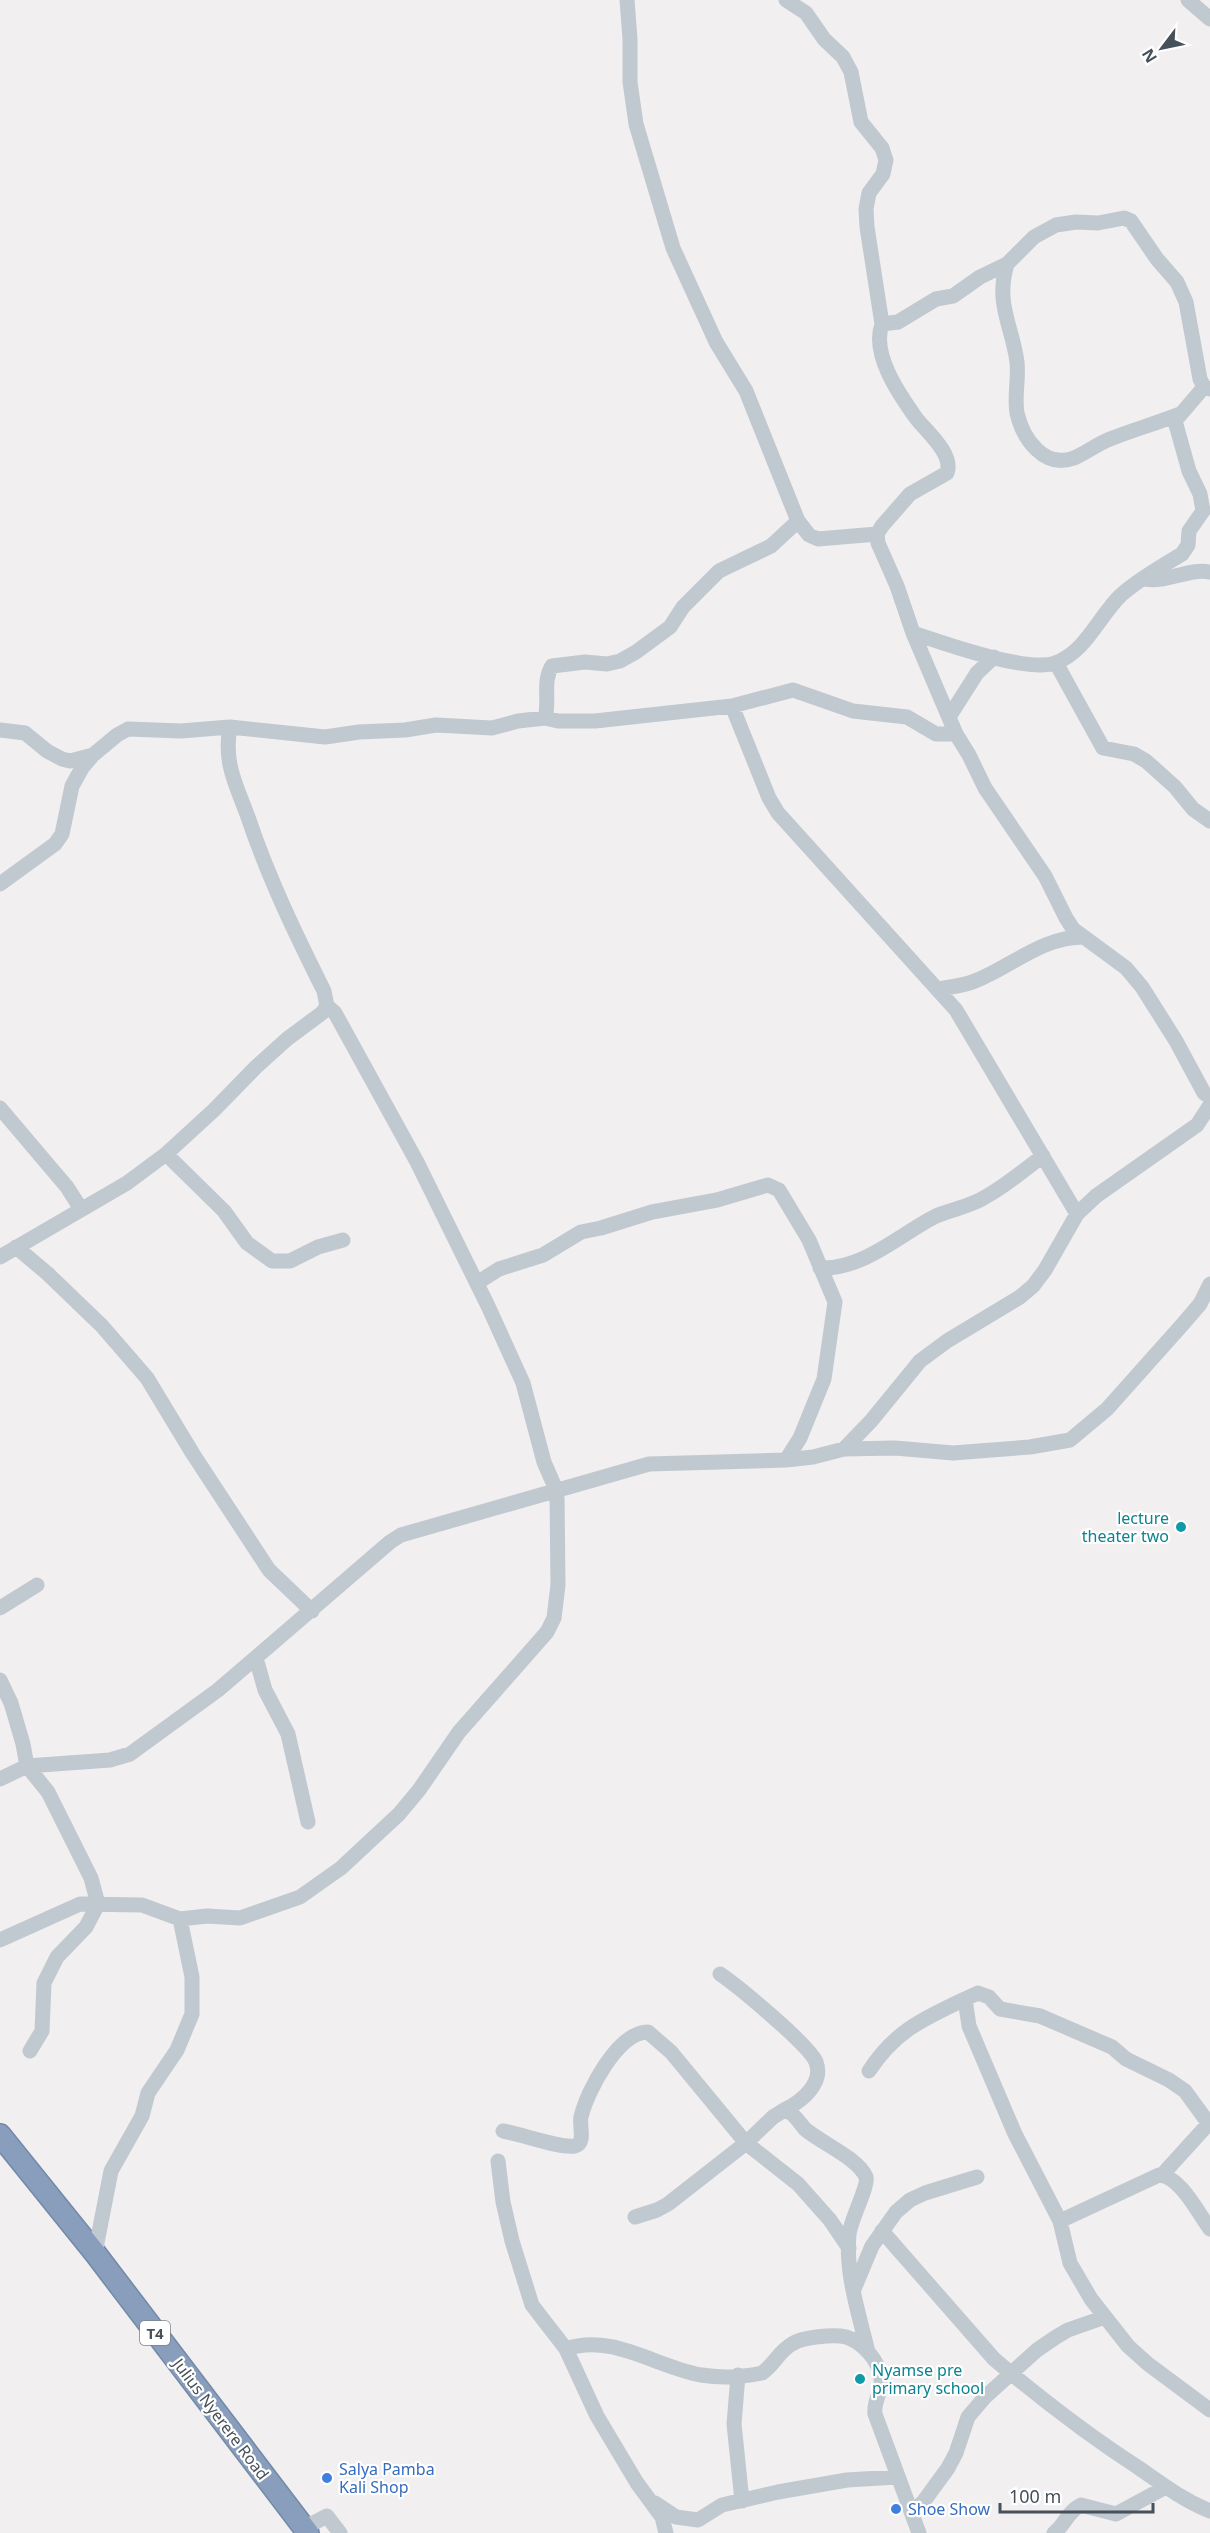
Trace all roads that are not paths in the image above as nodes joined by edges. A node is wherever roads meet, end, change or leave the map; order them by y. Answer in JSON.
{"nodes":[{"id":1,"x":627,"y":0,"type":"edge"},
{"id":2,"x":786,"y":0,"type":"edge"},
{"id":3,"x":1188,"y":0,"type":"edge"},
{"id":4,"x":1210,"y":19,"type":"edge"},
{"id":5,"x":1006,"y":264,"type":"junction"},
{"id":6,"x":882,"y":324,"type":"junction"},
{"id":7,"x":1207,"y":388,"type":"edge"},
{"id":8,"x":1180,"y":414,"type":"junction"},
{"id":9,"x":798,"y":520,"type":"junction"},
{"id":10,"x":877,"y":534,"type":"junction"},
{"id":11,"x":1210,"y":572,"type":"edge"},
{"id":12,"x":1144,"y":579,"type":"junction"},
{"id":13,"x":913,"y":633,"type":"junction"},
{"id":14,"x":994,"y":657,"type":"junction"},
{"id":15,"x":1056,"y":663,"type":"junction"},
{"id":16,"x":732,"y":705,"type":"junction"},
{"id":17,"x":949,"y":717,"type":"junction"},
{"id":18,"x":545,"y":718,"type":"junction"},
{"id":19,"x":230,"y":727,"type":"junction"},
{"id":20,"x":0,"y":730,"type":"edge"},
{"id":21,"x":956,"y":734,"type":"junction"},
{"id":22,"x":93,"y":755,"type":"junction"},
{"id":23,"x":1210,"y":821,"type":"edge"},
{"id":24,"x":0,"y":884,"type":"edge"},
{"id":25,"x":1084,"y":937,"type":"junction"},
{"id":26,"x":938,"y":989,"type":"junction"},
{"id":27,"x":327,"y":1006,"type":"junction"},
{"id":28,"x":1210,"y":1097,"type":"edge"},
{"id":29,"x":1210,"y":1105,"type":"edge"},
{"id":30,"x":0,"y":1108,"type":"edge"},
{"id":31,"x":166,"y":1154,"type":"junction"},
{"id":32,"x":1043,"y":1156,"type":"junction"},
{"id":33,"x":81,"y":1209,"type":"junction"},
{"id":34,"x":1077,"y":1214,"type":"junction"},
{"id":35,"x":343,"y":1240,"type":"dead end"},
{"id":36,"x":16,"y":1247,"type":"junction"},
{"id":37,"x":0,"y":1257,"type":"edge"},
{"id":38,"x":820,"y":1268,"type":"junction"},
{"id":39,"x":477,"y":1283,"type":"junction"},
{"id":40,"x":1210,"y":1284,"type":"edge"},
{"id":41,"x":844,"y":1449,"type":"junction"},
{"id":42,"x":786,"y":1460,"type":"junction"},
{"id":43,"x":557,"y":1492,"type":"junction"},
{"id":44,"x":37,"y":1585,"type":"dead end"},
{"id":45,"x":0,"y":1608,"type":"edge"},
{"id":46,"x":312,"y":1611,"type":"junction"},
{"id":47,"x":256,"y":1658,"type":"junction"},
{"id":48,"x":0,"y":1680,"type":"edge"},
{"id":49,"x":27,"y":1766,"type":"junction"},
{"id":50,"x":0,"y":1779,"type":"edge"},
{"id":51,"x":308,"y":1822,"type":"dead end"},
{"id":52,"x":98,"y":1904,"type":"junction"},
{"id":53,"x":180,"y":1919,"type":"junction"},
{"id":54,"x":0,"y":1940,"type":"edge"},
{"id":55,"x":720,"y":1974,"type":"dead end"},
{"id":56,"x":965,"y":1999,"type":"junction"},
{"id":57,"x":30,"y":2051,"type":"dead end"},
{"id":58,"x":869,"y":2071,"type":"dead end"},
{"id":59,"x":786,"y":2109,"type":"junction"},
{"id":60,"x":1209,"y":2123,"type":"edge"},
{"id":61,"x":504,"y":2131,"type":"dead end"},
{"id":62,"x":0,"y":2135,"type":"edge"},
{"id":63,"x":746,"y":2144,"type":"junction"},
{"id":64,"x":498,"y":2161,"type":"dead end"},
{"id":65,"x":1162,"y":2175,"type":"junction"},
{"id":66,"x":976,"y":2176,"type":"dead end"},
{"id":67,"x":635,"y":2217,"type":"dead end"},
{"id":68,"x":1060,"y":2221,"type":"junction"},
{"id":69,"x":1210,"y":2229,"type":"edge"},
{"id":70,"x":882,"y":2231,"type":"junction"},
{"id":71,"x":849,"y":2248,"type":"junction"},
{"id":72,"x":95,"y":2253,"type":"junction"},
{"id":73,"x":853,"y":2292,"type":"junction"},
{"id":74,"x":1105,"y":2317,"type":"junction"},
{"id":75,"x":566,"y":2349,"type":"junction"},
{"id":76,"x":868,"y":2352,"type":"junction"},
{"id":77,"x":1011,"y":2374,"type":"junction"},
{"id":78,"x":738,"y":2375,"type":"junction"},
{"id":79,"x":1210,"y":2410,"type":"edge"},
{"id":80,"x":897,"y":2477,"type":"junction"},
{"id":81,"x":1166,"y":2487,"type":"junction"},
{"id":82,"x":647,"y":2499,"type":"junction"},
{"id":83,"x":742,"y":2501,"type":"junction"},
{"id":84,"x":1210,"y":2511,"type":"edge"},
{"id":85,"x":912,"y":2512,"type":"junction"},
{"id":86,"x":306,"y":2530,"type":"edge"},
{"id":87,"x":340,"y":2533,"type":"edge"},
{"id":88,"x":666,"y":2533,"type":"edge"},
{"id":89,"x":919,"y":2533,"type":"edge"},
{"id":90,"x":1054,"y":2533,"type":"edge"}],
"edges":[{"from":1,"to":9,"type":"street"},
{"from":2,"to":6,"type":"street"},
{"from":3,"to":4,"type":"street"},
{"from":5,"to":6,"type":"street"},
{"from":5,"to":7,"type":"street"},
{"from":5,"to":8,"type":"street"},
{"from":6,"to":10,"type":"street"},
{"from":7,"to":8,"type":"street"},
{"from":8,"to":12,"type":"street"},
{"from":9,"to":10,"type":"street"},
{"from":9,"to":18,"type":"street"},
{"from":10,"to":13,"type":"street"},
{"from":11,"to":12,"type":"street"},
{"from":12,"to":15,"type":"street"},
{"from":13,"to":14,"type":"street"},
{"from":13,"to":17,"type":"street"},
{"from":14,"to":15,"type":"street"},
{"from":14,"to":17,"type":"street"},
{"from":15,"to":23,"type":"street"},
{"from":16,"to":18,"type":"street"},
{"from":16,"to":21,"type":"street"},
{"from":16,"to":26,"type":"street"},
{"from":17,"to":21,"type":"street"},
{"from":18,"to":19,"type":"street"},
{"from":19,"to":22,"type":"street"},
{"from":19,"to":27,"type":"street"},
{"from":20,"to":22,"type":"street"},
{"from":21,"to":25,"type":"street"},
{"from":22,"to":24,"type":"street"},
{"from":25,"to":26,"type":"street"},
{"from":25,"to":28,"type":"street"},
{"from":26,"to":32,"type":"street"},
{"from":27,"to":31,"type":"street"},
{"from":27,"to":39,"type":"street"},
{"from":29,"to":34,"type":"street"},
{"from":30,"to":33,"type":"street"},
{"from":31,"to":33,"type":"street"},
{"from":31,"to":35,"type":"street"},
{"from":32,"to":34,"type":"street"},
{"from":32,"to":38,"type":"street"},
{"from":33,"to":36,"type":"street"},
{"from":34,"to":41,"type":"street"},
{"from":36,"to":37,"type":"street"},
{"from":36,"to":46,"type":"street"},
{"from":38,"to":39,"type":"street"},
{"from":38,"to":42,"type":"street"},
{"from":39,"to":43,"type":"street"},
{"from":40,"to":41,"type":"street"},
{"from":41,"to":42,"type":"street"},
{"from":42,"to":43,"type":"street"},
{"from":43,"to":46,"type":"street"},
{"from":43,"to":53,"type":"street"},
{"from":44,"to":45,"type":"street"},
{"from":46,"to":47,"type":"street"},
{"from":47,"to":49,"type":"street"},
{"from":47,"to":51,"type":"street"},
{"from":48,"to":49,"type":"street"},
{"from":49,"to":50,"type":"street"},
{"from":49,"to":52,"type":"street"},
{"from":52,"to":53,"type":"street"},
{"from":52,"to":54,"type":"street"},
{"from":52,"to":57,"type":"street"},
{"from":53,"to":72,"type":"street"},
{"from":55,"to":59,"type":"street"},
{"from":56,"to":58,"type":"street"},
{"from":56,"to":60,"type":"street"},
{"from":56,"to":68,"type":"street"},
{"from":59,"to":63,"type":"street"},
{"from":59,"to":71,"type":"street"},
{"from":60,"to":65,"type":"street"},
{"from":61,"to":63,"type":"street"},
{"from":62,"to":72,"type":"highway","name":"Julius Nyerere Road","number":"T4"},
{"from":63,"to":67,"type":"street"},
{"from":63,"to":71,"type":"street"},
{"from":64,"to":75,"type":"street"},
{"from":65,"to":68,"type":"street"},
{"from":65,"to":69,"type":"street"},
{"from":66,"to":70,"type":"street"},
{"from":68,"to":74,"type":"street"},
{"from":70,"to":73,"type":"street"},
{"from":70,"to":77,"type":"street"},
{"from":71,"to":73,"type":"street"},
{"from":72,"to":86,"type":"highway","name":"Julius Nyerere Road","number":"T4"},
{"from":73,"to":76,"type":"street"},
{"from":74,"to":77,"type":"street"},
{"from":74,"to":79,"type":"street"},
{"from":75,"to":78,"type":"street"},
{"from":75,"to":82,"type":"street"},
{"from":76,"to":78,"type":"street"},
{"from":76,"to":80,"type":"street"},
{"from":77,"to":81,"type":"street"},
{"from":77,"to":85,"type":"street"},
{"from":78,"to":83,"type":"street"},
{"from":80,"to":83,"type":"street"},
{"from":80,"to":85,"type":"street"},
{"from":81,"to":84,"type":"street"},
{"from":81,"to":90,"type":"street"},
{"from":82,"to":83,"type":"street"},
{"from":82,"to":88,"type":"street"},
{"from":85,"to":89,"type":"street"},
{"from":86,"to":87,"type":"street"}]}
